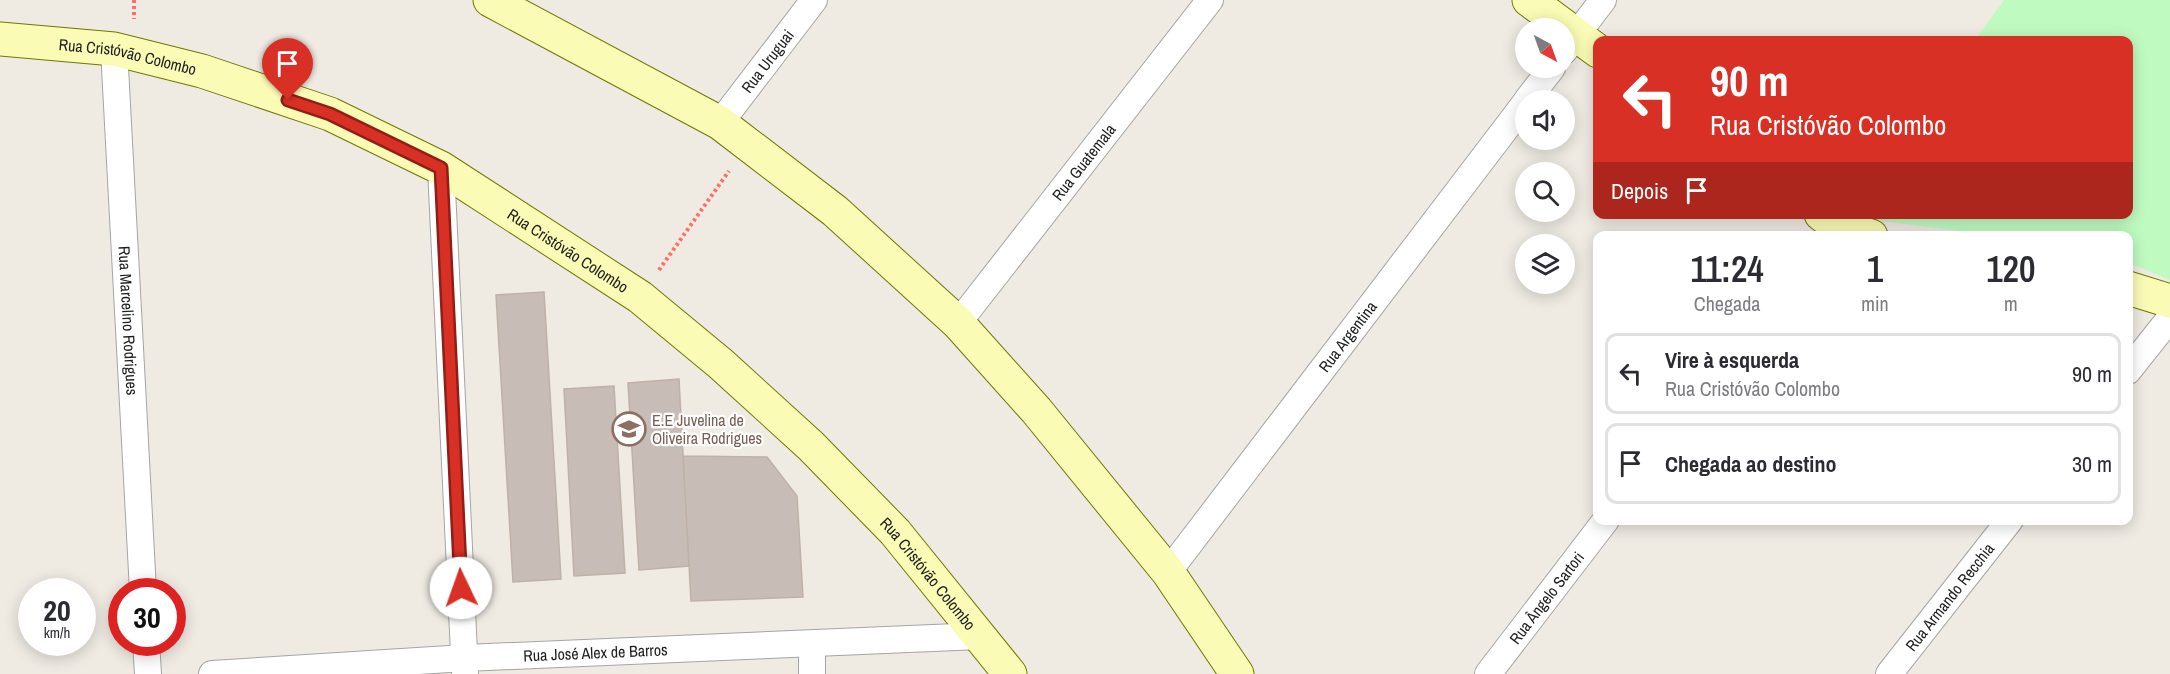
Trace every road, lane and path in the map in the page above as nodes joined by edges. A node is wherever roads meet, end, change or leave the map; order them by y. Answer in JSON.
{"nodes":[{"id":1,"x":490,"y":0,"type":"edge"},
{"id":2,"x":814,"y":0,"type":"edge"},
{"id":3,"x":1210,"y":0,"type":"edge"},
{"id":4,"x":1529,"y":0,"type":"edge"},
{"id":5,"x":1603,"y":0,"type":"edge"},
{"id":6,"x":0,"y":39,"type":"edge"},
{"id":7,"x":1579,"y":46,"type":"edge"},
{"id":8,"x":114,"y":49,"type":"junction"},
{"id":9,"x":1544,"y":78,"type":"edge"},
{"id":10,"x":1535,"y":90,"type":"edge"},
{"id":11,"x":1515,"y":115,"type":"edge"},
{"id":12,"x":720,"y":123,"type":"junction"},
{"id":13,"x":749,"y":144,"type":"junction"},
{"id":14,"x":441,"y":168,"type":"junction"},
{"id":15,"x":1829,"y":222,"type":"edge"},
{"id":16,"x":1856,"y":231,"type":"edge"},
{"id":17,"x":2133,"y":290,"type":"edge"},
{"id":18,"x":640,"y":297,"type":"junction"},
{"id":19,"x":2170,"y":301,"type":"edge"},
{"id":20,"x":2170,"y":318,"type":"edge"},
{"id":21,"x":957,"y":323,"type":"junction"},
{"id":22,"x":2133,"y":365,"type":"edge"},
{"id":23,"x":1601,"y":525,"type":"edge"},
{"id":24,"x":2006,"y":525,"type":"edge"},
{"id":25,"x":1168,"y":572,"type":"junction"},
{"id":26,"x":142,"y":578,"type":"edge"},
{"id":27,"x":980,"y":636,"type":"junction"},
{"id":28,"x":812,"y":645,"type":"junction"},
{"id":29,"x":147,"y":656,"type":"edge"},
{"id":30,"x":465,"y":666,"type":"edge"},
{"id":31,"x":148,"y":674,"type":"edge"},
{"id":32,"x":212,"y":674,"type":"edge"},
{"id":33,"x":812,"y":674,"type":"edge"},
{"id":34,"x":1010,"y":674,"type":"edge"},
{"id":35,"x":1237,"y":674,"type":"edge"},
{"id":36,"x":1488,"y":674,"type":"edge"},
{"id":37,"x":1888,"y":674,"type":"edge"}],
"edges":[{"from":1,"to":12,"type":"main road"},
{"from":2,"to":12,"type":"street","name":"Rua Uruguai"},
{"from":3,"to":21,"type":"street","name":"Rua Guatemala"},
{"from":4,"to":7,"type":"main road"},
{"from":5,"to":7,"type":"street"},
{"from":6,"to":8,"type":"main road","name":"Rua Cristóvão Colombo"},
{"from":8,"to":14,"type":"main road","name":"Rua Cristóvão Colombo"},
{"from":8,"to":26,"type":"street","name":"Rua Marcelino Rodrigues"},
{"from":9,"to":10,"type":"street","name":"Rua Argentina"},
{"from":11,"to":25,"type":"street","name":"Rua Argentina"},
{"from":12,"to":13,"type":"main road"},
{"from":13,"to":18,"type":"path"},
{"from":13,"to":21,"type":"main road"},
{"from":14,"to":18,"type":"main road","name":"Rua Cristóvão Colombo"},
{"from":14,"to":30,"type":"street"},
{"from":15,"to":16,"type":"main road"},
{"from":17,"to":19,"type":"main road"},
{"from":18,"to":27,"type":"main road","name":"Rua Cristóvão Colombo"},
{"from":20,"to":22,"type":"street"},
{"from":21,"to":25,"type":"main road"},
{"from":23,"to":36,"type":"street","name":"Rua Ângelo Sartori"},
{"from":24,"to":37,"type":"street","name":"Rua Armando Recchia"},
{"from":25,"to":35,"type":"main road"},
{"from":27,"to":28,"type":"street","name":"Rua José Alex de Barros"},
{"from":27,"to":34,"type":"main road","name":"Rua Cristóvão Colombo"},
{"from":28,"to":30,"type":"street","name":"Rua José Alex de Barros"},
{"from":28,"to":33,"type":"street"},
{"from":29,"to":31,"type":"street"},
{"from":30,"to":32,"type":"street","name":"Rua José Alex de Barros"}]}
